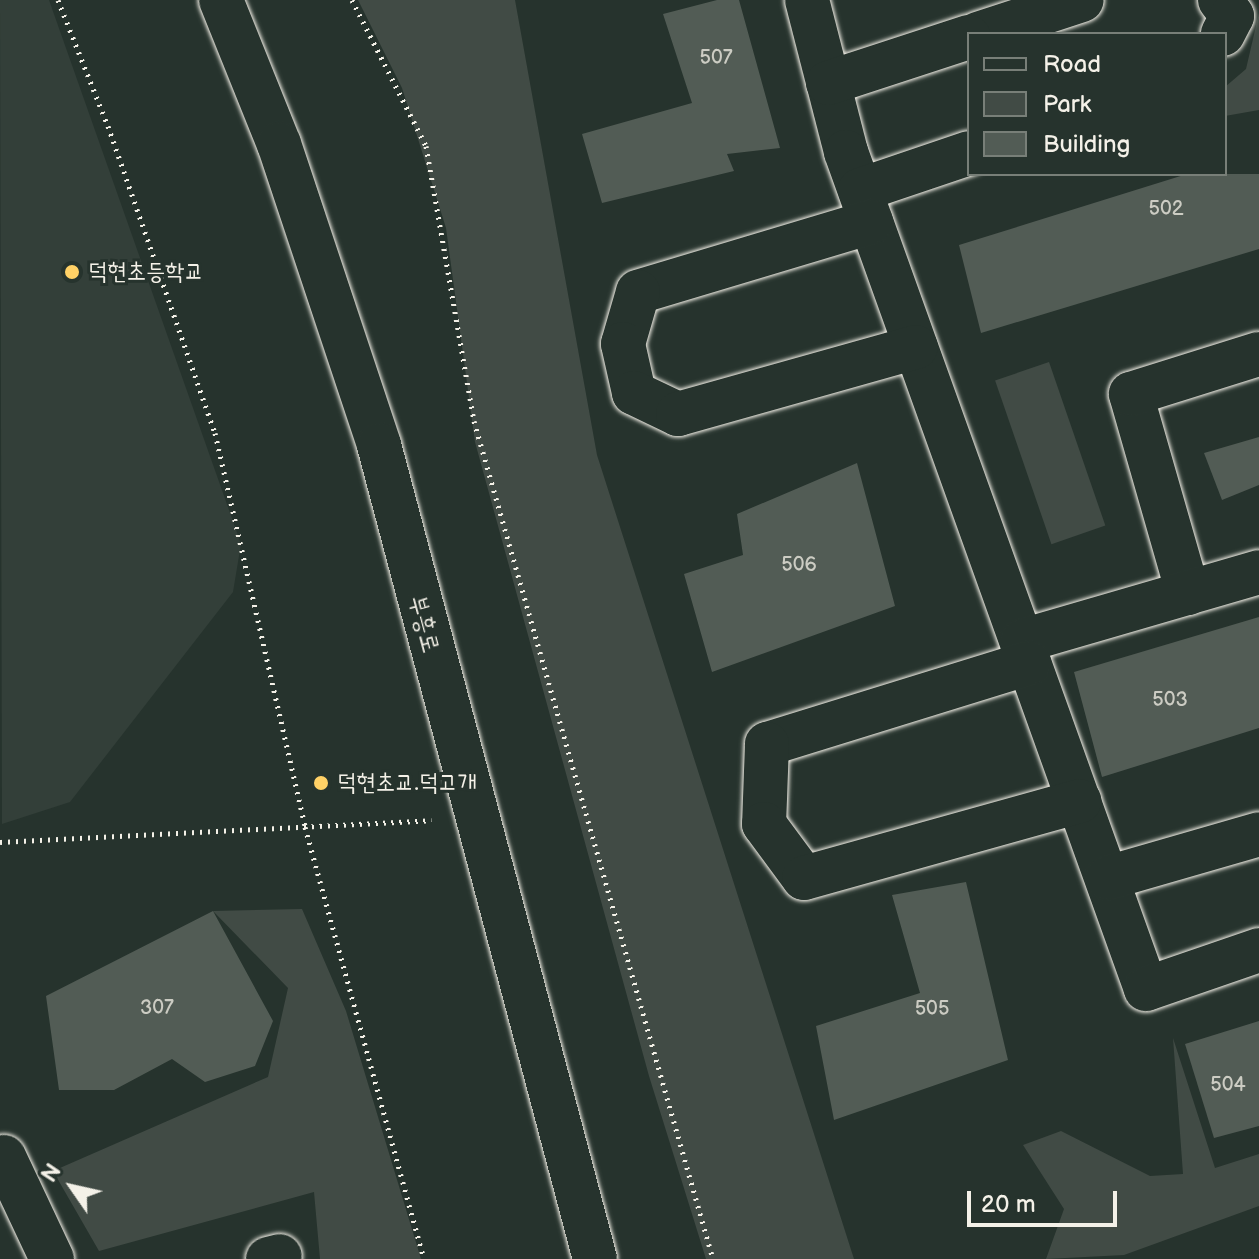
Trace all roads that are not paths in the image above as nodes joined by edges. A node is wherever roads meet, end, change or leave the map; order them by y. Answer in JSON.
{"nodes":[{"id":1,"x":221,"y":0,"type":"edge"},
{"id":2,"x":807,"y":0,"type":"edge"},
{"id":3,"x":1082,"y":0,"type":"edge"},
{"id":4,"x":1220,"y":0,"type":"edge"},
{"id":5,"x":984,"y":32,"type":"edge"},
{"id":6,"x":1224,"y":32,"type":"edge"},
{"id":7,"x":967,"y":38,"type":"edge"},
{"id":8,"x":828,"y":83,"type":"junction"},
{"id":9,"x":967,"y":154,"type":"edge"},
{"id":10,"x":866,"y":206,"type":"junction"},
{"id":11,"x":916,"y":347,"type":"junction"},
{"id":12,"x":1259,"y":354,"type":"edge"},
{"id":13,"x":1259,"y":572,"type":"edge"},
{"id":14,"x":1188,"y":593,"type":"junction"},
{"id":15,"x":1026,"y":652,"type":"junction"},
{"id":16,"x":1079,"y":801,"type":"junction"},
{"id":17,"x":1259,"y":834,"type":"edge"},
{"id":18,"x":1107,"y":878,"type":"junction"},
{"id":19,"x":1259,"y":950,"type":"edge"},
{"id":20,"x":4,"y":1157,"type":"dead end"},
{"id":21,"x":52,"y":1259,"type":"edge"},
{"id":22,"x":595,"y":1259,"type":"edge"}],
"edges":[{"from":1,"to":22,"type":"main road","name":"부흥로"},
{"from":2,"to":8,"type":"main road"},
{"from":3,"to":5,"type":"main road"},
{"from":4,"to":6,"type":"main road"},
{"from":7,"to":8,"type":"main road"},
{"from":8,"to":10,"type":"main road"},
{"from":9,"to":10,"type":"main road"},
{"from":10,"to":11,"type":"main road"},
{"from":10,"to":11,"type":"main road"},
{"from":11,"to":15,"type":"main road"},
{"from":12,"to":14,"type":"main road"},
{"from":13,"to":14,"type":"main road"},
{"from":14,"to":15,"type":"main road"},
{"from":15,"to":16,"type":"main road"},
{"from":15,"to":16,"type":"main road"},
{"from":16,"to":18,"type":"main road"},
{"from":17,"to":18,"type":"main road"},
{"from":18,"to":19,"type":"main road"},
{"from":20,"to":21,"type":"main road"}]}
